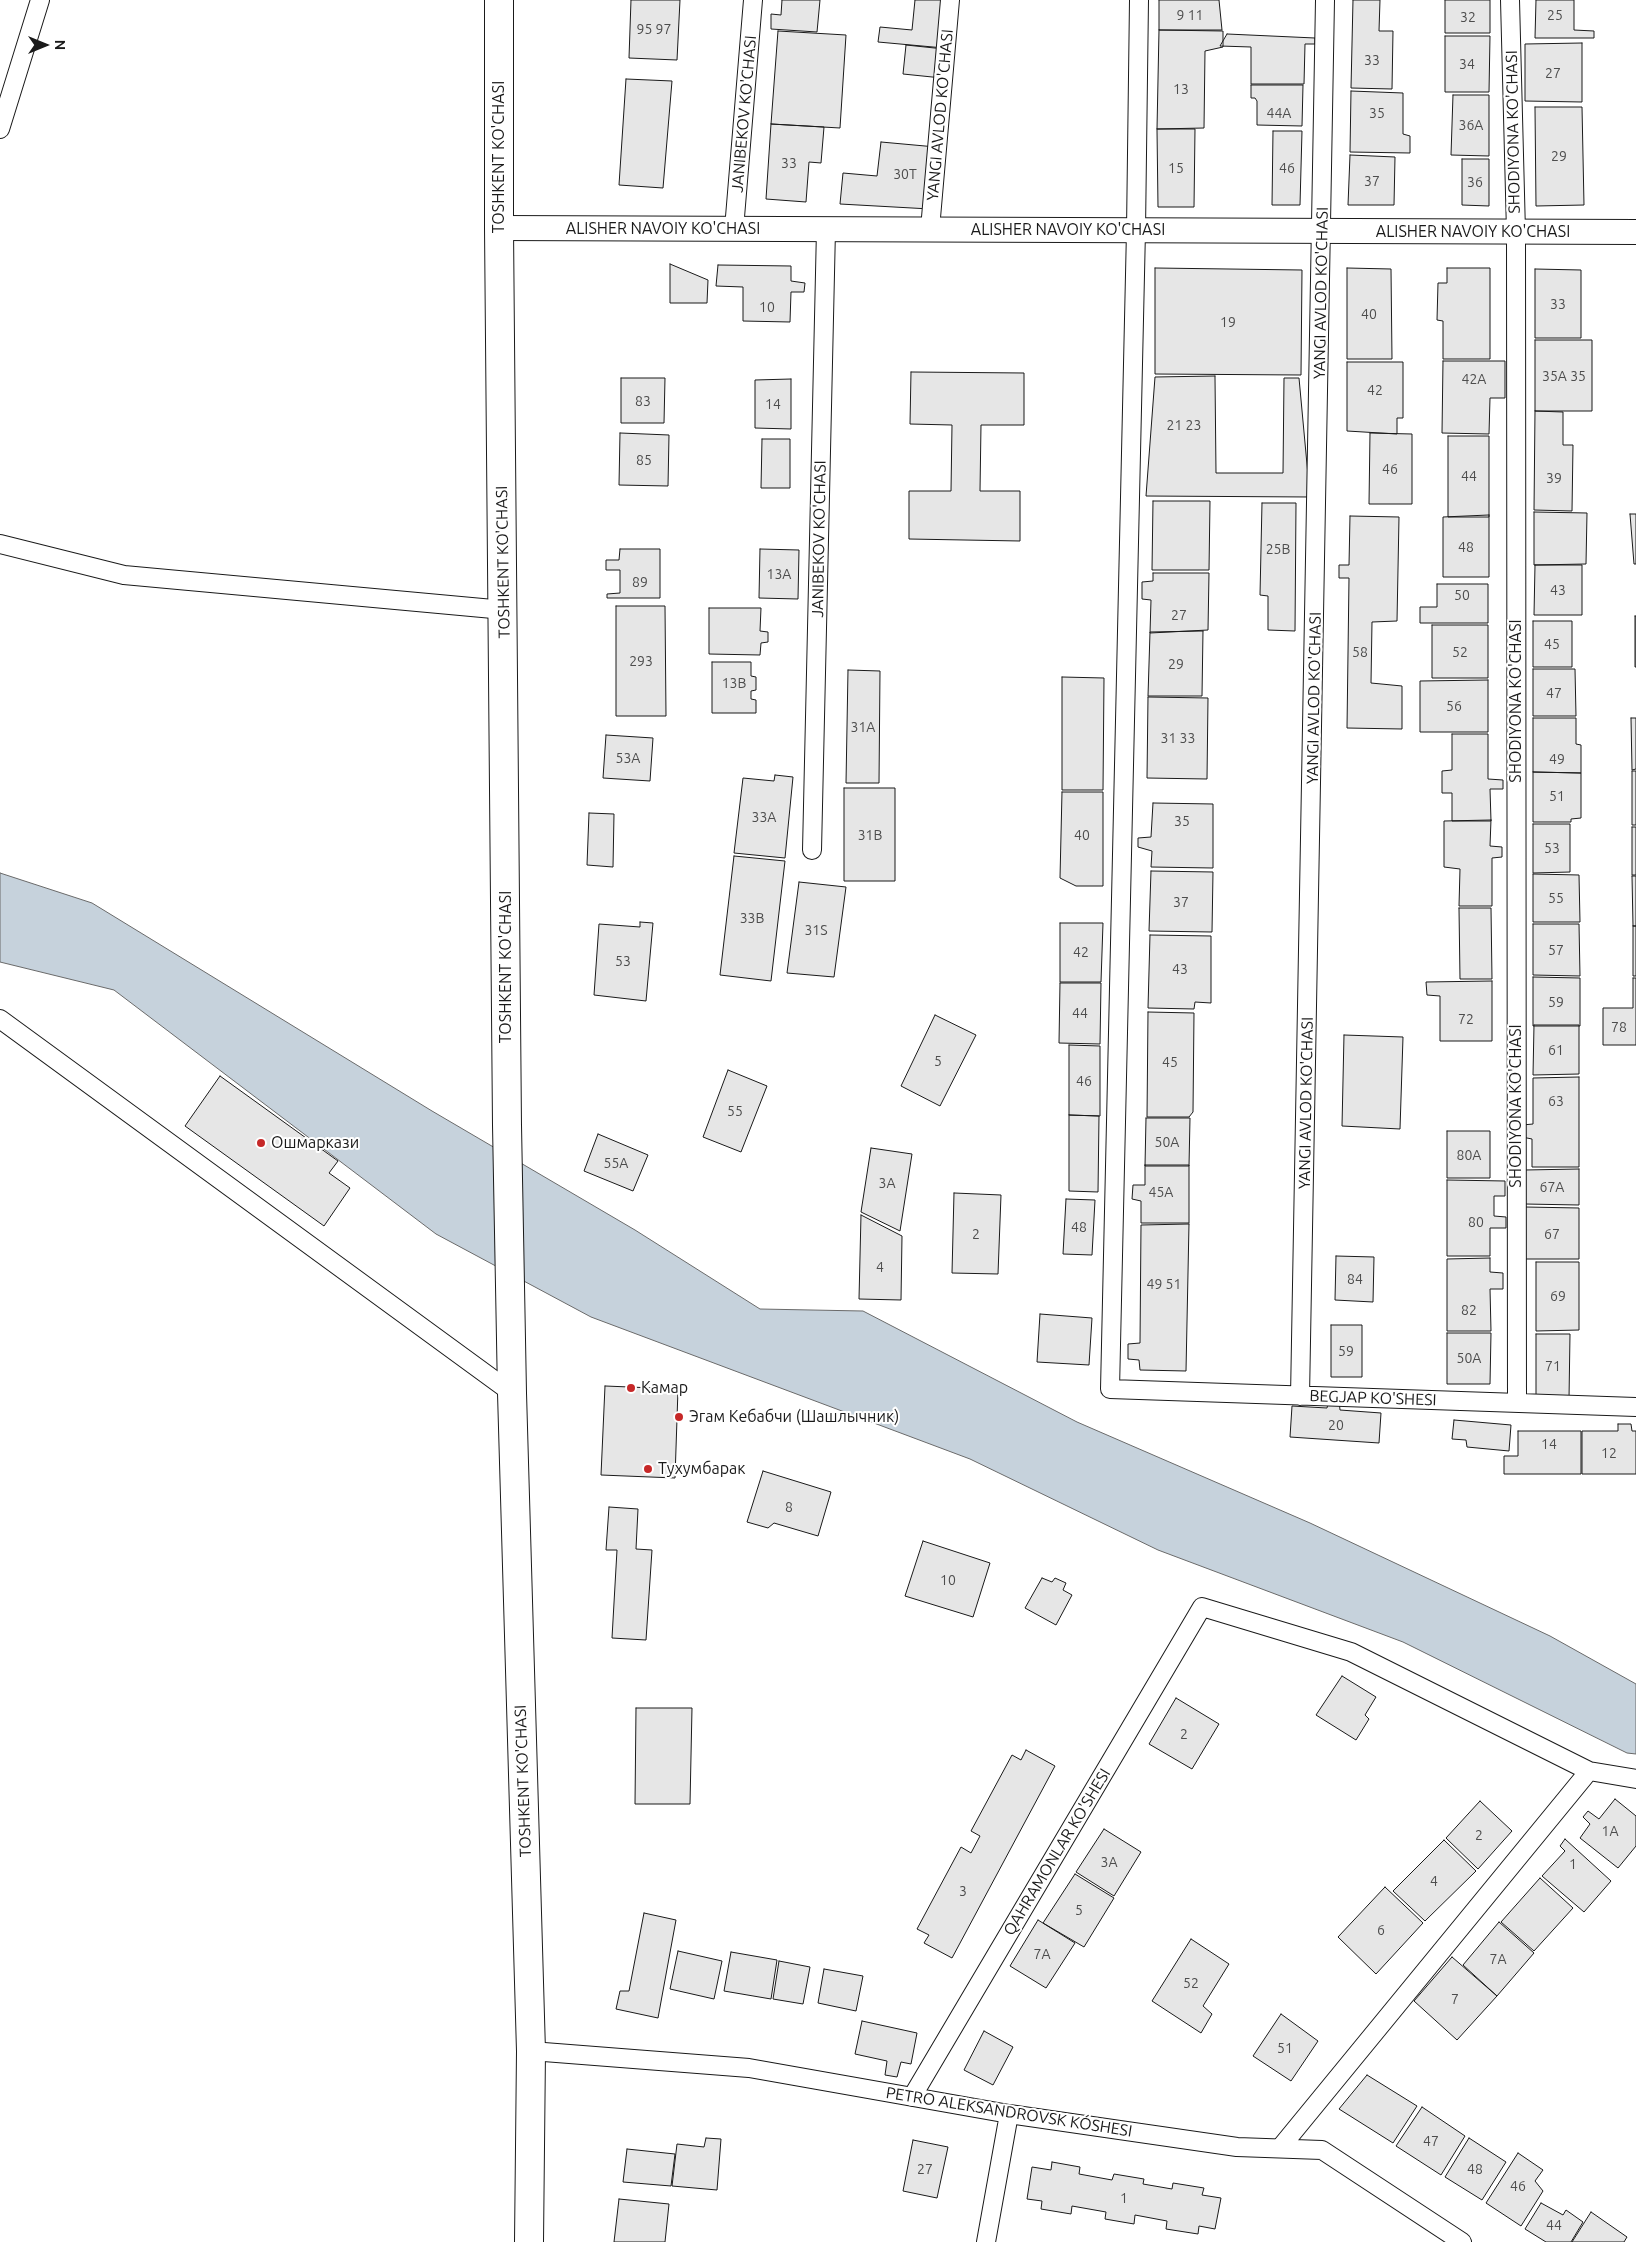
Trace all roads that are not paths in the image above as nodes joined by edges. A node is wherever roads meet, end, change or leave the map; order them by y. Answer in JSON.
{"nodes":[{"id":1,"x":40,"y":0,"type":"edge"},
{"id":2,"x":499,"y":0,"type":"edge"},
{"id":3,"x":753,"y":0,"type":"edge"},
{"id":4,"x":950,"y":0,"type":"edge"},
{"id":5,"x":1138,"y":0,"type":"edge"},
{"id":6,"x":1325,"y":0,"type":"edge"},
{"id":7,"x":1510,"y":0,"type":"edge"},
{"id":8,"x":0,"y":129,"type":"edge"},
{"id":9,"x":499,"y":228,"type":"junction"},
{"id":10,"x":734,"y":229,"type":"junction"},
{"id":11,"x":826,"y":229,"type":"junction"},
{"id":12,"x":930,"y":229,"type":"junction"},
{"id":13,"x":1136,"y":230,"type":"junction"},
{"id":14,"x":1322,"y":231,"type":"junction"},
{"id":15,"x":1516,"y":232,"type":"junction"},
{"id":16,"x":1636,"y":232,"type":"edge"},
{"id":17,"x":0,"y":544,"type":"edge"},
{"id":18,"x":504,"y":610,"type":"junction"},
{"id":19,"x":812,"y":850,"type":"dead end"},
{"id":20,"x":0,"y":1019,"type":"edge"},
{"id":21,"x":512,"y":1393,"type":"junction"},
{"id":22,"x":1300,"y":1396,"type":"junction"},
{"id":23,"x":1517,"y":1403,"type":"junction"},
{"id":24,"x":1636,"y":1407,"type":"edge"},
{"id":25,"x":1589,"y":1771,"type":"junction"},
{"id":26,"x":1636,"y":1779,"type":"edge"},
{"id":27,"x":531,"y":2051,"type":"junction"},
{"id":28,"x":912,"y":2097,"type":"junction"},
{"id":29,"x":1009,"y":2114,"type":"junction"},
{"id":30,"x":1280,"y":2148,"type":"junction"},
{"id":31,"x":529,"y":2242,"type":"edge"},
{"id":32,"x":986,"y":2242,"type":"edge"},
{"id":33,"x":1462,"y":2242,"type":"edge"}],
"edges":[{"from":1,"to":8,"type":"street"},
{"from":2,"to":9,"type":"highway","name":"TOSHKENT KO'CHASI"},
{"from":3,"to":10,"type":"street","name":"JANIBEKOV KO'CHASI"},
{"from":4,"to":12,"type":"street","name":"YANGI AVLOD KO'CHASI"},
{"from":5,"to":13,"type":"street"},
{"from":6,"to":14,"type":"street","name":"YANGI AVLOD KO'CHASI"},
{"from":7,"to":15,"type":"street","name":"SHODIYONA KO'CHASI"},
{"from":9,"to":10,"type":"street","name":"ALISHER NAVOIY KO'CHASI"},
{"from":9,"to":18,"type":"highway","name":"TOSHKENT KO'CHASI"},
{"from":10,"to":11,"type":"street","name":"ALISHER NAVOIY KO'CHASI"},
{"from":11,"to":12,"type":"street","name":"ALISHER NAVOIY KO'CHASI"},
{"from":11,"to":19,"type":"street","name":"JANIBEKOV KO'CHASI"},
{"from":12,"to":13,"type":"street","name":"ALISHER NAVOIY KO'CHASI"},
{"from":13,"to":14,"type":"street","name":"ALISHER NAVOIY KO'CHASI"},
{"from":13,"to":22,"type":"street","name":"BEGJAP KO'SHESI"},
{"from":14,"to":15,"type":"street","name":"ALISHER NAVOIY KO'CHASI"},
{"from":14,"to":22,"type":"street","name":"YANGI AVLOD KO'CHASI"},
{"from":15,"to":16,"type":"street","name":"ALISHER NAVOIY KO'CHASI"},
{"from":15,"to":23,"type":"street","name":"SHODIYONA KO'CHASI"},
{"from":17,"to":18,"type":"street"},
{"from":18,"to":21,"type":"highway","name":"TOSHKENT KO'CHASI"},
{"from":20,"to":21,"type":"street"},
{"from":21,"to":27,"type":"highway","name":"TOSHKENT KO'CHASI"},
{"from":22,"to":23,"type":"street","name":"BEGJAP KO'SHESI"},
{"from":23,"to":24,"type":"street","name":"BEGJAP KO'SHESI"},
{"from":25,"to":26,"type":"street"},
{"from":25,"to":28,"type":"street","name":"QAHRAMONLAR KO'SHESI"},
{"from":25,"to":30,"type":"street"},
{"from":27,"to":28,"type":"street","name":"PETRO ALEKSANDROVSK KÓSHESI"},
{"from":27,"to":31,"type":"highway","name":"TOSHKENT KO'CHASI"},
{"from":28,"to":29,"type":"street","name":"PETRO ALEKSANDROVSK KÓSHESI"},
{"from":29,"to":30,"type":"street","name":"PETRO ALEKSANDROVSK KÓSHESI"},
{"from":29,"to":32,"type":"street"},
{"from":30,"to":33,"type":"street","name":"PETRO ALEKSANDROVSK KÓSHESI"}]}
